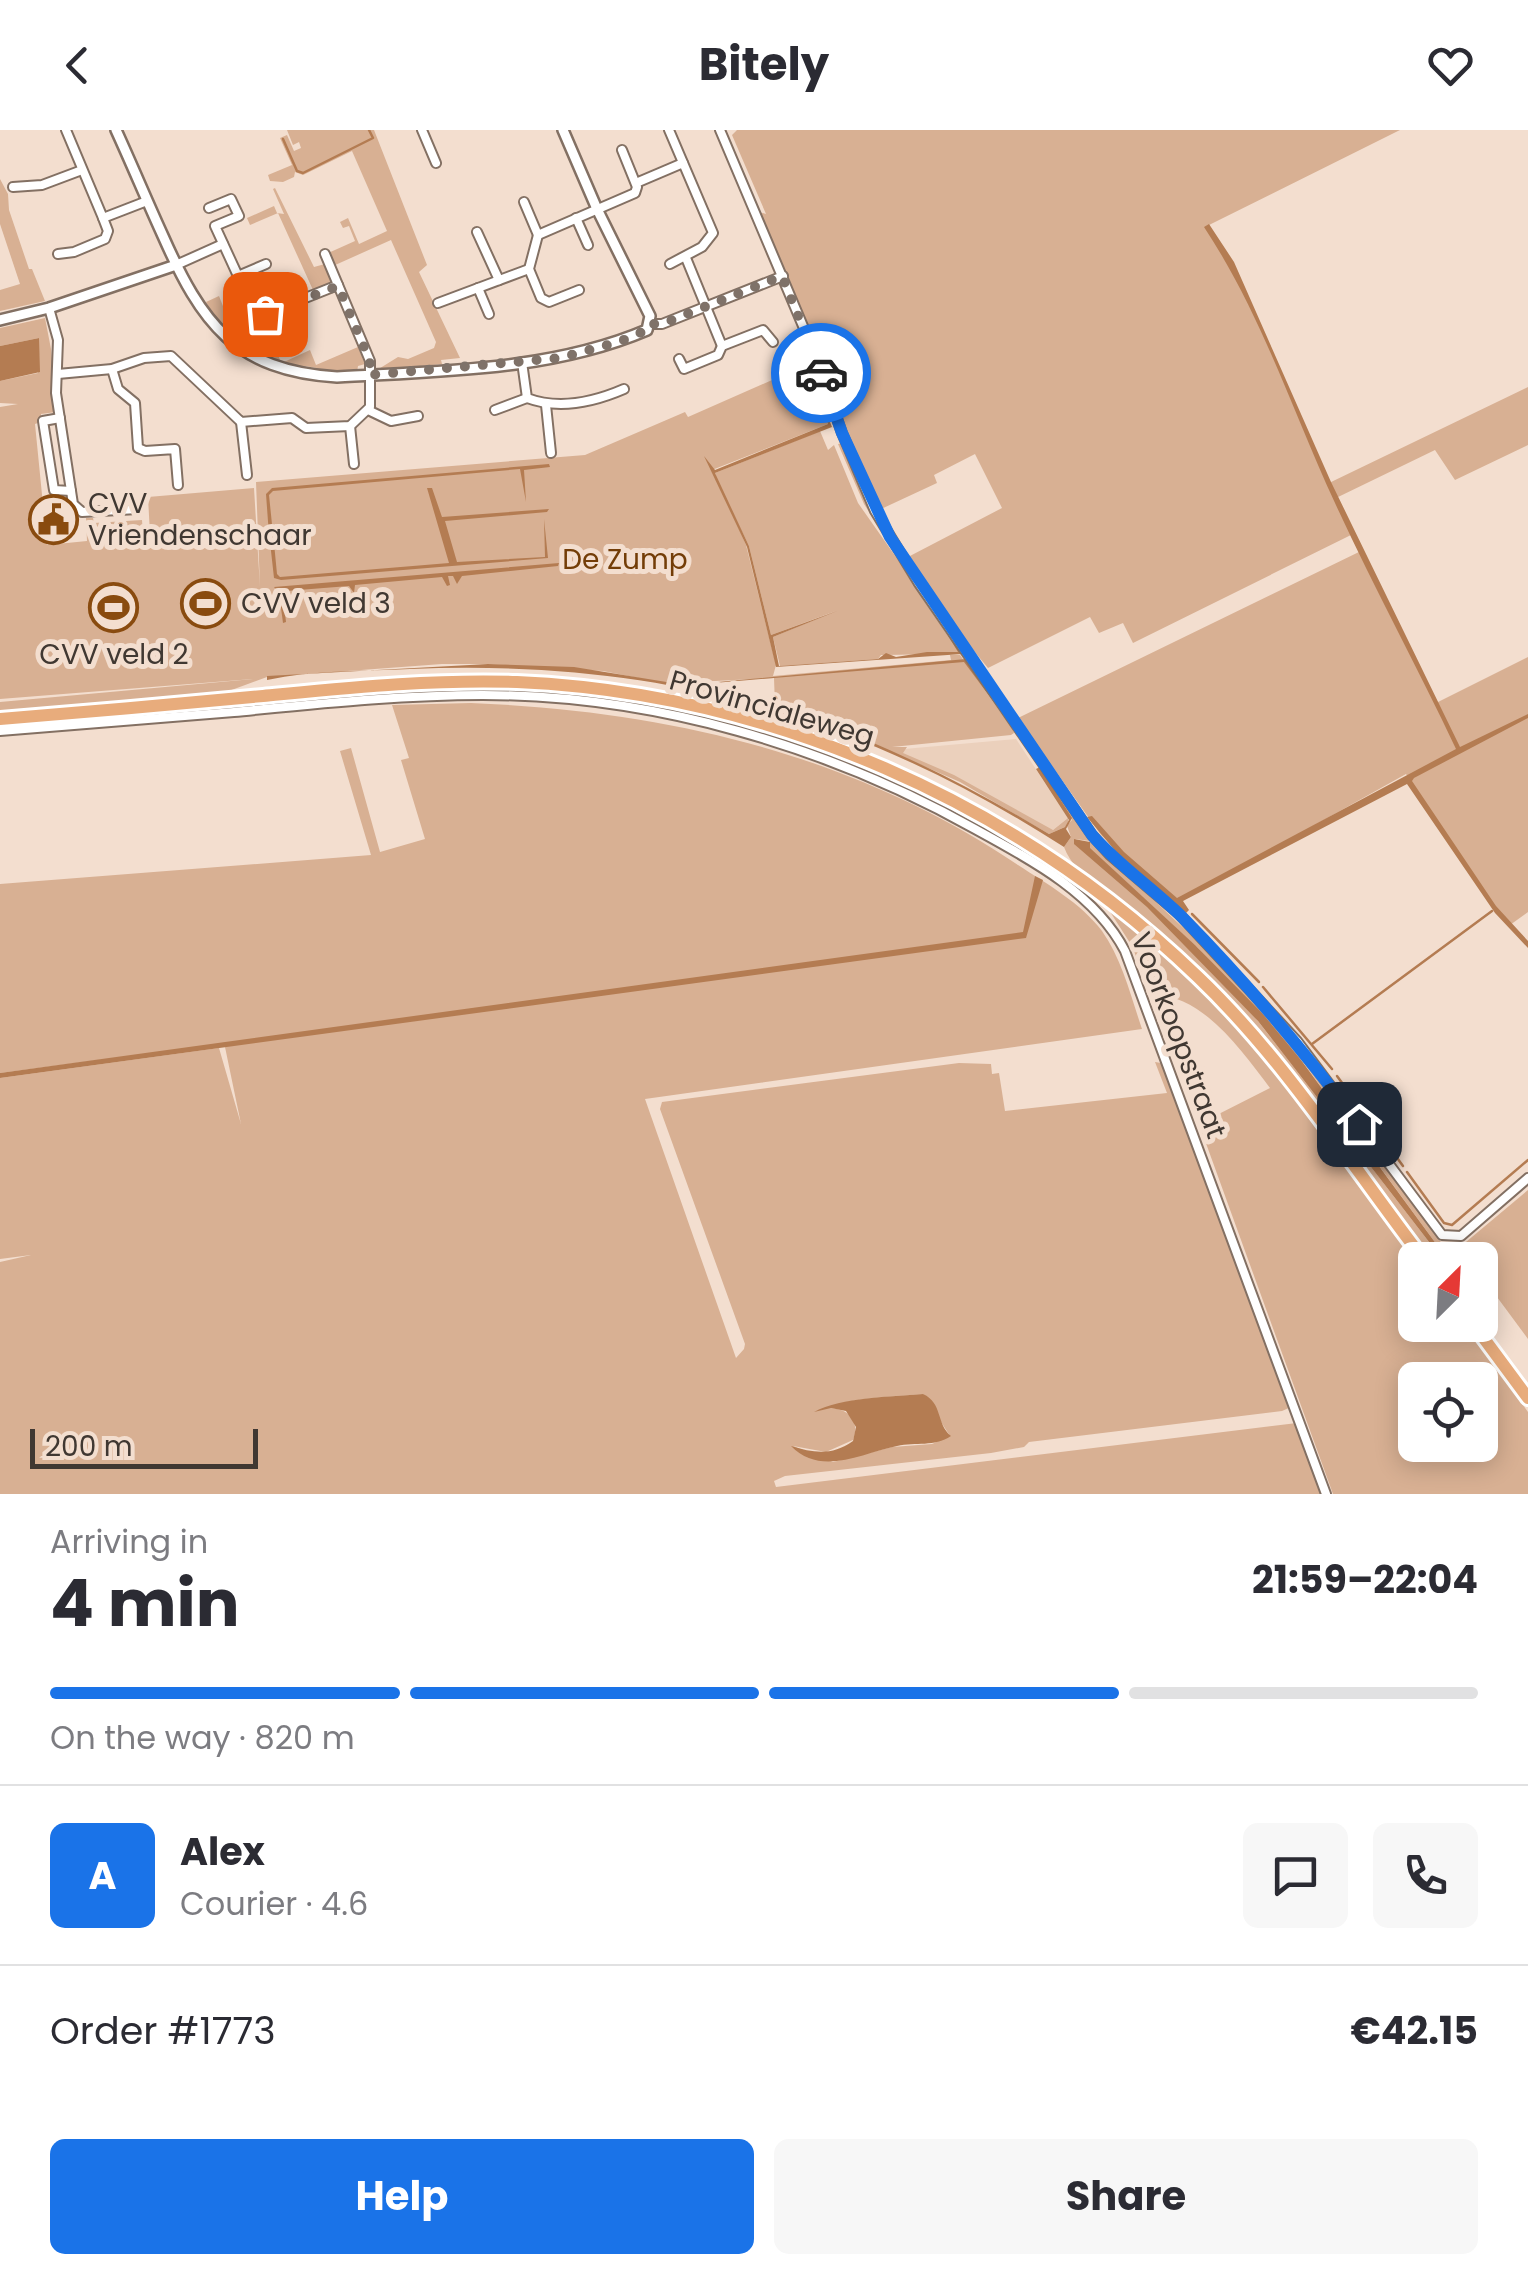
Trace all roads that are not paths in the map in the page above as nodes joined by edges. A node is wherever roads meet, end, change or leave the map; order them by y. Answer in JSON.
{"nodes":[{"id":1,"x":66,"y":130,"type":"edge"},
{"id":2,"x":116,"y":130,"type":"edge"},
{"id":3,"x":422,"y":130,"type":"edge"},
{"id":4,"x":563,"y":130,"type":"edge"},
{"id":5,"x":669,"y":130,"type":"edge"},
{"id":6,"x":720,"y":130,"type":"edge"},
{"id":7,"x":622,"y":150,"type":"dead end"},
{"id":8,"x":683,"y":162,"type":"junction"},
{"id":9,"x":436,"y":163,"type":"dead end"},
{"id":10,"x":82,"y":170,"type":"junction"},
{"id":11,"x":636,"y":183,"type":"junction"},
{"id":12,"x":13,"y":187,"type":"dead end"},
{"id":13,"x":147,"y":200,"type":"junction"},
{"id":14,"x":524,"y":202,"type":"dead end"},
{"id":15,"x":210,"y":208,"type":"dead end"},
{"id":16,"x":596,"y":209,"type":"junction"},
{"id":17,"x":104,"y":218,"type":"junction"},
{"id":18,"x":576,"y":218,"type":"junction"},
{"id":19,"x":477,"y":232,"type":"dead end"},
{"id":20,"x":538,"y":235,"type":"junction"},
{"id":21,"x":223,"y":244,"type":"junction"},
{"id":22,"x":588,"y":245,"type":"dead end"},
{"id":23,"x":58,"y":254,"type":"dead end"},
{"id":24,"x":325,"y":254,"type":"dead end"},
{"id":25,"x":686,"y":258,"type":"junction"},
{"id":26,"x":176,"y":264,"type":"junction"},
{"id":27,"x":266,"y":264,"type":"dead end"},
{"id":28,"x":670,"y":264,"type":"dead end"},
{"id":29,"x":529,"y":270,"type":"junction"},
{"id":30,"x":782,"y":276,"type":"junction"},
{"id":31,"x":499,"y":280,"type":"junction"},
{"id":32,"x":338,"y":286,"type":"junction"},
{"id":33,"x":478,"y":288,"type":"junction"},
{"id":34,"x":580,"y":290,"type":"dead end"},
{"id":35,"x":438,"y":303,"type":"dead end"},
{"id":36,"x":706,"y":306,"type":"junction"},
{"id":37,"x":49,"y":308,"type":"junction"},
{"id":38,"x":265,"y":314,"type":"dead end"},
{"id":39,"x":488,"y":314,"type":"dead end"},
{"id":40,"x":0,"y":320,"type":"edge"},
{"id":41,"x":650,"y":324,"type":"junction"},
{"id":42,"x":774,"y":342,"type":"dead end"},
{"id":43,"x":722,"y":346,"type":"junction"},
{"id":44,"x":679,"y":359,"type":"dead end"},
{"id":45,"x":522,"y":362,"type":"junction"},
{"id":46,"x":112,"y":369,"type":"junction"},
{"id":47,"x":58,"y":374,"type":"junction"},
{"id":48,"x":369,"y":375,"type":"junction"},
{"id":49,"x":624,"y":389,"type":"dead end"},
{"id":50,"x":527,"y":398,"type":"junction"},
{"id":51,"x":546,"y":405,"type":"junction"},
{"id":52,"x":368,"y":410,"type":"junction"},
{"id":53,"x":495,"y":410,"type":"dead end"},
{"id":54,"x":418,"y":416,"type":"dead end"},
{"id":55,"x":60,"y":418,"type":"junction"},
{"id":56,"x":241,"y":422,"type":"junction"},
{"id":57,"x":350,"y":426,"type":"junction"},
{"id":58,"x":551,"y":453,"type":"dead end"},
{"id":59,"x":354,"y":464,"type":"dead end"},
{"id":60,"x":247,"y":476,"type":"dead end"},
{"id":61,"x":178,"y":486,"type":"dead end"},
{"id":62,"x":72,"y":491,"type":"junction"},
{"id":63,"x":138,"y":509,"type":"dead end"},
{"id":64,"x":0,"y":718,"type":"edge"},
{"id":65,"x":0,"y":730,"type":"edge"},
{"id":66,"x":1528,"y":1178,"type":"edge"},
{"id":67,"x":1410,"y":1242,"type":"edge"},
{"id":68,"x":1487,"y":1342,"type":"edge"},
{"id":69,"x":1528,"y":1398,"type":"edge"},
{"id":70,"x":1326,"y":1494,"type":"edge"}],
"edges":[{"from":1,"to":10,"type":"street"},
{"from":2,"to":13,"type":"street"},
{"from":3,"to":9,"type":"street"},
{"from":4,"to":16,"type":"street"},
{"from":5,"to":8,"type":"street"},
{"from":6,"to":30,"type":"street"},
{"from":7,"to":11,"type":"street"},
{"from":8,"to":11,"type":"street"},
{"from":8,"to":25,"type":"street"},
{"from":10,"to":12,"type":"street"},
{"from":10,"to":17,"type":"street"},
{"from":11,"to":16,"type":"street"},
{"from":13,"to":17,"type":"street"},
{"from":13,"to":26,"type":"street"},
{"from":14,"to":20,"type":"street"},
{"from":15,"to":21,"type":"street"},
{"from":16,"to":18,"type":"street"},
{"from":16,"to":41,"type":"street"},
{"from":17,"to":23,"type":"street"},
{"from":18,"to":20,"type":"street"},
{"from":18,"to":22,"type":"street"},
{"from":19,"to":31,"type":"street"},
{"from":20,"to":29,"type":"street"},
{"from":21,"to":26,"type":"street"},
{"from":21,"to":27,"type":"street"},
{"from":24,"to":32,"type":"street"},
{"from":25,"to":28,"type":"street"},
{"from":25,"to":36,"type":"street"},
{"from":26,"to":37,"type":"street"},
{"from":26,"to":48,"type":"street"},
{"from":29,"to":31,"type":"street"},
{"from":29,"to":34,"type":"street"},
{"from":30,"to":36,"type":"street"},
{"from":30,"to":66,"type":"street","name":"Voorkoopstraat"},
{"from":31,"to":33,"type":"street"},
{"from":32,"to":38,"type":"street"},
{"from":32,"to":48,"type":"street"},
{"from":33,"to":35,"type":"street"},
{"from":33,"to":39,"type":"street"},
{"from":36,"to":41,"type":"street"},
{"from":36,"to":43,"type":"street"},
{"from":37,"to":40,"type":"street"},
{"from":37,"to":47,"type":"street"},
{"from":41,"to":45,"type":"street"},
{"from":42,"to":43,"type":"street"},
{"from":43,"to":44,"type":"street"},
{"from":45,"to":48,"type":"street"},
{"from":45,"to":50,"type":"street"},
{"from":46,"to":47,"type":"street"},
{"from":46,"to":56,"type":"street"},
{"from":46,"to":61,"type":"street"},
{"from":47,"to":55,"type":"street"},
{"from":48,"to":52,"type":"street"},
{"from":49,"to":51,"type":"street"},
{"from":50,"to":51,"type":"street"},
{"from":50,"to":53,"type":"street"},
{"from":51,"to":58,"type":"street"},
{"from":52,"to":54,"type":"street"},
{"from":52,"to":57,"type":"street"},
{"from":55,"to":62,"type":"street"},
{"from":55,"to":62,"type":"street"},
{"from":56,"to":57,"type":"street"},
{"from":56,"to":60,"type":"street"},
{"from":57,"to":59,"type":"street"},
{"from":62,"to":63,"type":"street"},
{"from":64,"to":67,"type":"highway","name":"Provincialeweg"},
{"from":65,"to":70,"type":"street","name":"Voorkoopstraat"},
{"from":68,"to":69,"type":"highway"}]}
